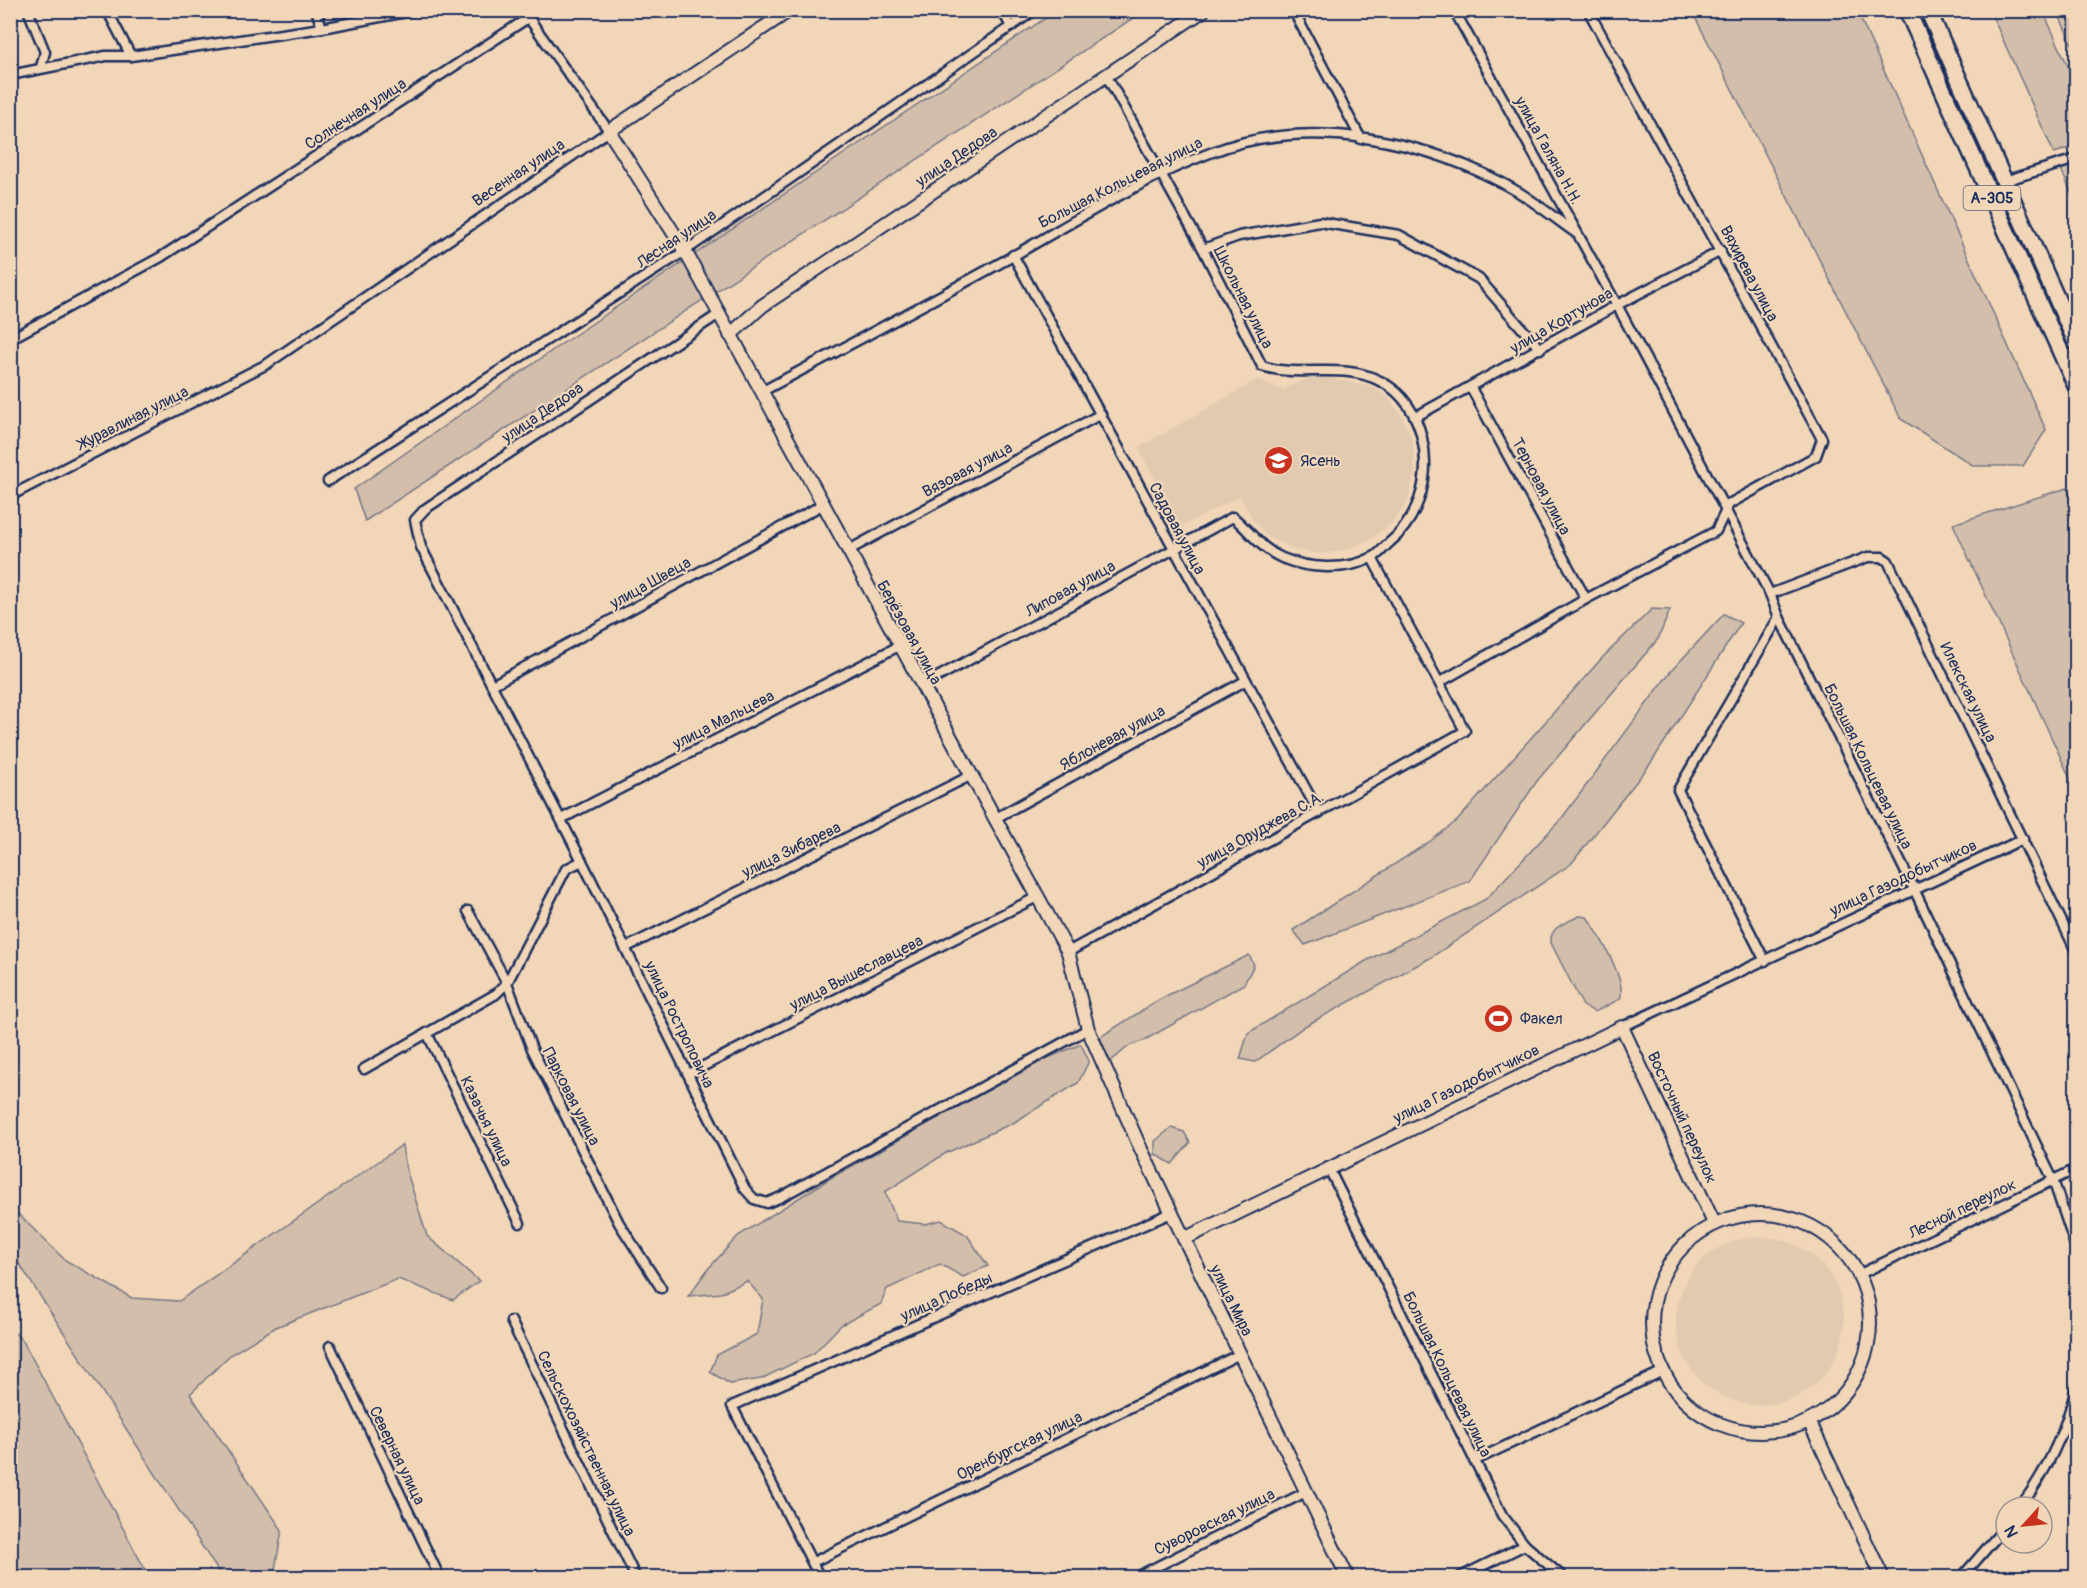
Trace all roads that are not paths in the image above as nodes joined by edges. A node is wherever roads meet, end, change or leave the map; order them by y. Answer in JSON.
{"nodes":[{"id":1,"x":28,"y":10,"type":"edge"},
{"id":2,"x":108,"y":10,"type":"edge"},
{"id":3,"x":316,"y":10,"type":"edge"},
{"id":4,"x":417,"y":10,"type":"edge"},
{"id":5,"x":790,"y":10,"type":"edge"},
{"id":6,"x":1002,"y":10,"type":"edge"},
{"id":7,"x":1035,"y":10,"type":"edge"},
{"id":8,"x":1204,"y":10,"type":"edge"},
{"id":9,"x":1293,"y":10,"type":"edge"},
{"id":10,"x":1455,"y":10,"type":"edge"},
{"id":11,"x":1588,"y":10,"type":"edge"},
{"id":12,"x":1907,"y":10,"type":"edge"},
{"id":13,"x":1928,"y":10,"type":"edge"},
{"id":14,"x":525,"y":14,"type":"edge"},
{"id":15,"x":1011,"y":27,"type":"junction"},
{"id":16,"x":322,"y":28,"type":"junction"},
{"id":17,"x":131,"y":56,"type":"junction"},
{"id":18,"x":41,"y":67,"type":"junction"},
{"id":19,"x":10,"y":75,"type":"edge"},
{"id":20,"x":1106,"y":75,"type":"junction"},
{"id":21,"x":609,"y":131,"type":"junction"},
{"id":22,"x":1361,"y":138,"type":"junction"},
{"id":23,"x":2076,"y":159,"type":"edge"},
{"id":24,"x":1161,"y":175,"type":"junction"},
{"id":25,"x":2004,"y":181,"type":"junction"},
{"id":26,"x":1578,"y":235,"type":"junction"},
{"id":27,"x":1203,"y":249,"type":"junction"},
{"id":28,"x":685,"y":251,"type":"junction"},
{"id":29,"x":1721,"y":251,"type":"junction"},
{"id":30,"x":1014,"y":255,"type":"junction"},
{"id":31,"x":1617,"y":305,"type":"junction"},
{"id":32,"x":719,"y":314,"type":"junction"},
{"id":33,"x":730,"y":335,"type":"junction"},
{"id":34,"x":10,"y":339,"type":"edge"},
{"id":35,"x":2076,"y":342,"type":"edge"},
{"id":36,"x":1540,"y":349,"type":"junction"},
{"id":37,"x":267,"y":364,"type":"joint"},
{"id":38,"x":2076,"y":386,"type":"edge"},
{"id":39,"x":1471,"y":388,"type":"junction"},
{"id":40,"x":761,"y":392,"type":"junction"},
{"id":41,"x":1101,"y":414,"type":"junction"},
{"id":42,"x":1415,"y":417,"type":"junction"},
{"id":43,"x":328,"y":481,"type":"dead end"},
{"id":44,"x":10,"y":496,"type":"edge"},
{"id":45,"x":822,"y":505,"type":"junction"},
{"id":46,"x":1726,"y":514,"type":"junction"},
{"id":47,"x":1233,"y":517,"type":"joint"},
{"id":48,"x":415,"y":520,"type":"joint"},
{"id":49,"x":1172,"y":549,"type":"junction"},
{"id":50,"x":847,"y":550,"type":"junction"},
{"id":51,"x":1372,"y":558,"type":"junction"},
{"id":52,"x":1770,"y":594,"type":"junction"},
{"id":53,"x":1586,"y":599,"type":"junction"},
{"id":54,"x":1779,"y":617,"type":"junction"},
{"id":55,"x":899,"y":645,"type":"junction"},
{"id":56,"x":1245,"y":681,"type":"junction"},
{"id":57,"x":1440,"y":682,"type":"junction"},
{"id":58,"x":492,"y":685,"type":"junction"},
{"id":59,"x":921,"y":686,"type":"junction"},
{"id":60,"x":970,"y":776,"type":"junction"},
{"id":61,"x":1319,"y":813,"type":"junction"},
{"id":62,"x":561,"y":819,"type":"junction"},
{"id":63,"x":994,"y":819,"type":"junction"},
{"id":64,"x":2023,"y":839,"type":"junction"},
{"id":65,"x":582,"y":861,"type":"junction"},
{"id":66,"x":1914,"y":889,"type":"junction"},
{"id":67,"x":1037,"y":897,"type":"junction"},
{"id":68,"x":468,"y":911,"type":"dead end"},
{"id":69,"x":625,"y":948,"type":"junction"},
{"id":70,"x":2076,"y":951,"type":"edge"},
{"id":71,"x":1068,"y":952,"type":"junction"},
{"id":72,"x":1765,"y":961,"type":"junction"},
{"id":73,"x":507,"y":983,"type":"junction"},
{"id":74,"x":1622,"y":1027,"type":"junction"},
{"id":75,"x":1089,"y":1032,"type":"junction"},
{"id":76,"x":427,"y":1033,"type":"junction"},
{"id":77,"x":364,"y":1069,"type":"dead end"},
{"id":78,"x":688,"y":1074,"type":"junction"},
{"id":79,"x":1328,"y":1167,"type":"junction"},
{"id":80,"x":2076,"y":1169,"type":"edge"},
{"id":81,"x":2053,"y":1180,"type":"junction"},
{"id":82,"x":1171,"y":1213,"type":"junction"},
{"id":83,"x":1713,"y":1221,"type":"junction"},
{"id":84,"x":520,"y":1222,"type":"dead end"},
{"id":85,"x":1184,"y":1239,"type":"junction"},
{"id":86,"x":2076,"y":1248,"type":"edge"},
{"id":87,"x":1860,"y":1274,"type":"junction"},
{"id":88,"x":661,"y":1288,"type":"dead end"},
{"id":89,"x":511,"y":1321,"type":"dead end"},
{"id":90,"x":330,"y":1346,"type":"dead end"},
{"id":91,"x":1239,"y":1354,"type":"junction"},
{"id":92,"x":1661,"y":1372,"type":"junction"},
{"id":93,"x":2076,"y":1389,"type":"edge"},
{"id":94,"x":1810,"y":1423,"type":"junction"},
{"id":95,"x":1474,"y":1461,"type":"junction"},
{"id":96,"x":1306,"y":1492,"type":"junction"},
{"id":97,"x":2029,"y":1495,"type":"edge"},
{"id":98,"x":1994,"y":1540,"type":"edge"},
{"id":99,"x":1525,"y":1545,"type":"junction"},
{"id":100,"x":813,"y":1562,"type":"junction"},
{"id":101,"x":440,"y":1578,"type":"edge"},
{"id":102,"x":636,"y":1578,"type":"edge"},
{"id":103,"x":820,"y":1578,"type":"edge"},
{"id":104,"x":1134,"y":1578,"type":"edge"},
{"id":105,"x":1348,"y":1578,"type":"edge"},
{"id":106,"x":1458,"y":1578,"type":"edge"},
{"id":107,"x":1564,"y":1578,"type":"edge"},
{"id":108,"x":1883,"y":1578,"type":"edge"},
{"id":109,"x":1961,"y":1578,"type":"edge"}],
"edges":[{"from":1,"to":18,"type":"street"},
{"from":2,"to":17,"type":"street"},
{"from":3,"to":16,"type":"street"},
{"from":4,"to":16,"type":"street"},
{"from":5,"to":21,"type":"street","name":"Весенная улица"},
{"from":6,"to":15,"type":"street"},
{"from":7,"to":15,"type":"street","name":"Лесная улица"},
{"from":8,"to":20,"type":"street","name":"улица Дедова"},
{"from":9,"to":22,"type":"street"},
{"from":10,"to":26,"type":"street","name":"улица Галяна Н.Н."},
{"from":11,"to":29,"type":"street","name":"Вяхирева улица"},
{"from":12,"to":38,"type":"highway","number":"А-305"},
{"from":13,"to":25,"type":"highway","number":"А-305"},
{"from":14,"to":21,"type":"street"},
{"from":14,"to":34,"type":"street","name":"Солнечная улица"},
{"from":15,"to":28,"type":"street","name":"Лесная улица"},
{"from":16,"to":17,"type":"street"},
{"from":17,"to":18,"type":"street"},
{"from":18,"to":19,"type":"street"},
{"from":20,"to":24,"type":"street","name":"Школьная улица"},
{"from":20,"to":33,"type":"street","name":"улица Дедова"},
{"from":21,"to":28,"type":"street","name":"Берёзовая улица"},
{"from":21,"to":37,"type":"street","name":"Весенная улица"},
{"from":22,"to":24,"type":"street","name":"Большая Кольцевая улица"},
{"from":22,"to":26,"type":"street","name":"Большая Кольцевая улица"},
{"from":23,"to":25,"type":"street"},
{"from":24,"to":27,"type":"street","name":"Школьная улица"},
{"from":24,"to":30,"type":"street","name":"Большая Кольцевая улица"},
{"from":25,"to":35,"type":"highway","number":"А-305"},
{"from":26,"to":31,"type":"street","name":"улица Галяна Н.Н."},
{"from":27,"to":36,"type":"street"},
{"from":27,"to":42,"type":"street","name":"Школьная улица"},
{"from":28,"to":32,"type":"street","name":"Берёзовая улица"},
{"from":28,"to":43,"type":"street","name":"Лесная улица"},
{"from":29,"to":31,"type":"street","name":"улица Кортунова"},
{"from":29,"to":46,"type":"street","name":"Вяхирева улица"},
{"from":30,"to":40,"type":"street","name":"Большая Кольцевая улица"},
{"from":30,"to":41,"type":"street","name":"Садовая улица"},
{"from":31,"to":36,"type":"street","name":"улица Кортунова"},
{"from":31,"to":46,"type":"street","name":"Большая Кольцевая улица"},
{"from":32,"to":33,"type":"street","name":"Берёзовая улица"},
{"from":32,"to":48,"type":"street","name":"улица Дедова"},
{"from":33,"to":40,"type":"street","name":"Берёзовая улица"},
{"from":36,"to":39,"type":"street","name":"улица Кортунова"},
{"from":37,"to":44,"type":"street","name":"Журавлиная улица"},
{"from":39,"to":42,"type":"street","name":"улица Кортунова"},
{"from":39,"to":53,"type":"street","name":"Терновая улица"},
{"from":40,"to":45,"type":"street","name":"Берёзовая улица"},
{"from":41,"to":49,"type":"street","name":"Садовая улица"},
{"from":41,"to":50,"type":"street","name":"Вязовая улица"},
{"from":42,"to":51,"type":"street","name":"Школьная улица"},
{"from":45,"to":50,"type":"street","name":"Берёзовая улица"},
{"from":45,"to":58,"type":"street","name":"улица Швеца"},
{"from":46,"to":52,"type":"street","name":"Большая Кольцевая улица"},
{"from":46,"to":53,"type":"street","name":"Вяхирева улица"},
{"from":47,"to":49,"type":"street","name":"Липовая улица"},
{"from":47,"to":51,"type":"street","name":"Школьная улица"},
{"from":48,"to":58,"type":"street","name":"улица Ростроповича"},
{"from":49,"to":56,"type":"street","name":"Садовая улица"},
{"from":49,"to":59,"type":"street","name":"Липовая улица"},
{"from":50,"to":55,"type":"street","name":"Берёзовая улица"},
{"from":51,"to":57,"type":"street"},
{"from":52,"to":54,"type":"street","name":"Большая Кольцевая улица"},
{"from":52,"to":64,"type":"street","name":"Илекская улица"},
{"from":53,"to":57,"type":"street","name":"Вяхирева улица"},
{"from":54,"to":66,"type":"street","name":"Большая Кольцевая улица"},
{"from":54,"to":72,"type":"street"},
{"from":55,"to":59,"type":"street","name":"Берёзовая улица"},
{"from":55,"to":62,"type":"street","name":"улица Мальцева"},
{"from":56,"to":61,"type":"street","name":"Садовая улица"},
{"from":56,"to":63,"type":"street","name":"Яблоневая улица"},
{"from":57,"to":61,"type":"street","name":"улица Оруджева С.А."},
{"from":58,"to":62,"type":"street","name":"улица Ростроповича"},
{"from":59,"to":60,"type":"street","name":"Берёзовая улица"},
{"from":60,"to":63,"type":"street","name":"Берёзовая улица"},
{"from":60,"to":69,"type":"street","name":"улица Зибарева"},
{"from":61,"to":71,"type":"street","name":"улица Оруджева С.А."},
{"from":62,"to":65,"type":"street","name":"улица Ростроповича"},
{"from":63,"to":67,"type":"street","name":"Берёзовая улица"},
{"from":64,"to":66,"type":"street","name":"улица Газодобытчиков"},
{"from":64,"to":70,"type":"street","name":"Илекская улица"},
{"from":65,"to":69,"type":"street","name":"улица Ростроповича"},
{"from":65,"to":73,"type":"street"},
{"from":66,"to":72,"type":"street","name":"улица Газодобытчиков"},
{"from":66,"to":81,"type":"street","name":"Большая Кольцевая улица"},
{"from":67,"to":71,"type":"street","name":"Берёзовая улица"},
{"from":67,"to":78,"type":"street","name":"улица Вышеславцева"},
{"from":68,"to":73,"type":"street","name":"Парковая улица"},
{"from":69,"to":78,"type":"street","name":"улица Ростроповича"},
{"from":71,"to":75,"type":"street","name":"Берёзовая улица"},
{"from":72,"to":74,"type":"street","name":"улица Газодобытчиков"},
{"from":73,"to":76,"type":"street"},
{"from":73,"to":88,"type":"street","name":"Парковая улица"},
{"from":74,"to":79,"type":"street","name":"улица Газодобытчиков"},
{"from":74,"to":83,"type":"street","name":"Восточный переулок"},
{"from":75,"to":78,"type":"street","name":"улица Ростроповича"},
{"from":75,"to":82,"type":"street","name":"улица Мира"},
{"from":76,"to":77,"type":"street"},
{"from":76,"to":84,"type":"street","name":"Казачья улица"},
{"from":79,"to":85,"type":"street","name":"улица Газодобытчиков"},
{"from":79,"to":95,"type":"street","name":"Большая Кольцевая улица"},
{"from":80,"to":81,"type":"street","name":"Лесной переулок"},
{"from":81,"to":86,"type":"street","name":"Большая Кольцевая улица"},
{"from":81,"to":87,"type":"street","name":"Лесной переулок"},
{"from":82,"to":85,"type":"street","name":"улица Мира"},
{"from":82,"to":100,"type":"street","name":"улица Победы"},
{"from":83,"to":87,"type":"street"},
{"from":83,"to":92,"type":"street"},
{"from":85,"to":91,"type":"street","name":"улица Мира"},
{"from":87,"to":94,"type":"street"},
{"from":89,"to":102,"type":"street","name":"Сельскохозяйственная улица"},
{"from":90,"to":101,"type":"street","name":"Северная улица"},
{"from":91,"to":96,"type":"street","name":"улица Мира"},
{"from":91,"to":100,"type":"street","name":"Оренбургская улица"},
{"from":92,"to":94,"type":"street"},
{"from":92,"to":95,"type":"street"},
{"from":93,"to":97,"type":"street"},
{"from":94,"to":108,"type":"street"},
{"from":95,"to":99,"type":"street","name":"Большая Кольцевая улица"},
{"from":96,"to":104,"type":"street","name":"Суворовская улица"},
{"from":96,"to":105,"type":"street","name":"улица Мира"},
{"from":98,"to":109,"type":"street"},
{"from":99,"to":106,"type":"street"},
{"from":99,"to":107,"type":"street","name":"Большая Кольцевая улица"},
{"from":100,"to":103,"type":"street"}]}
